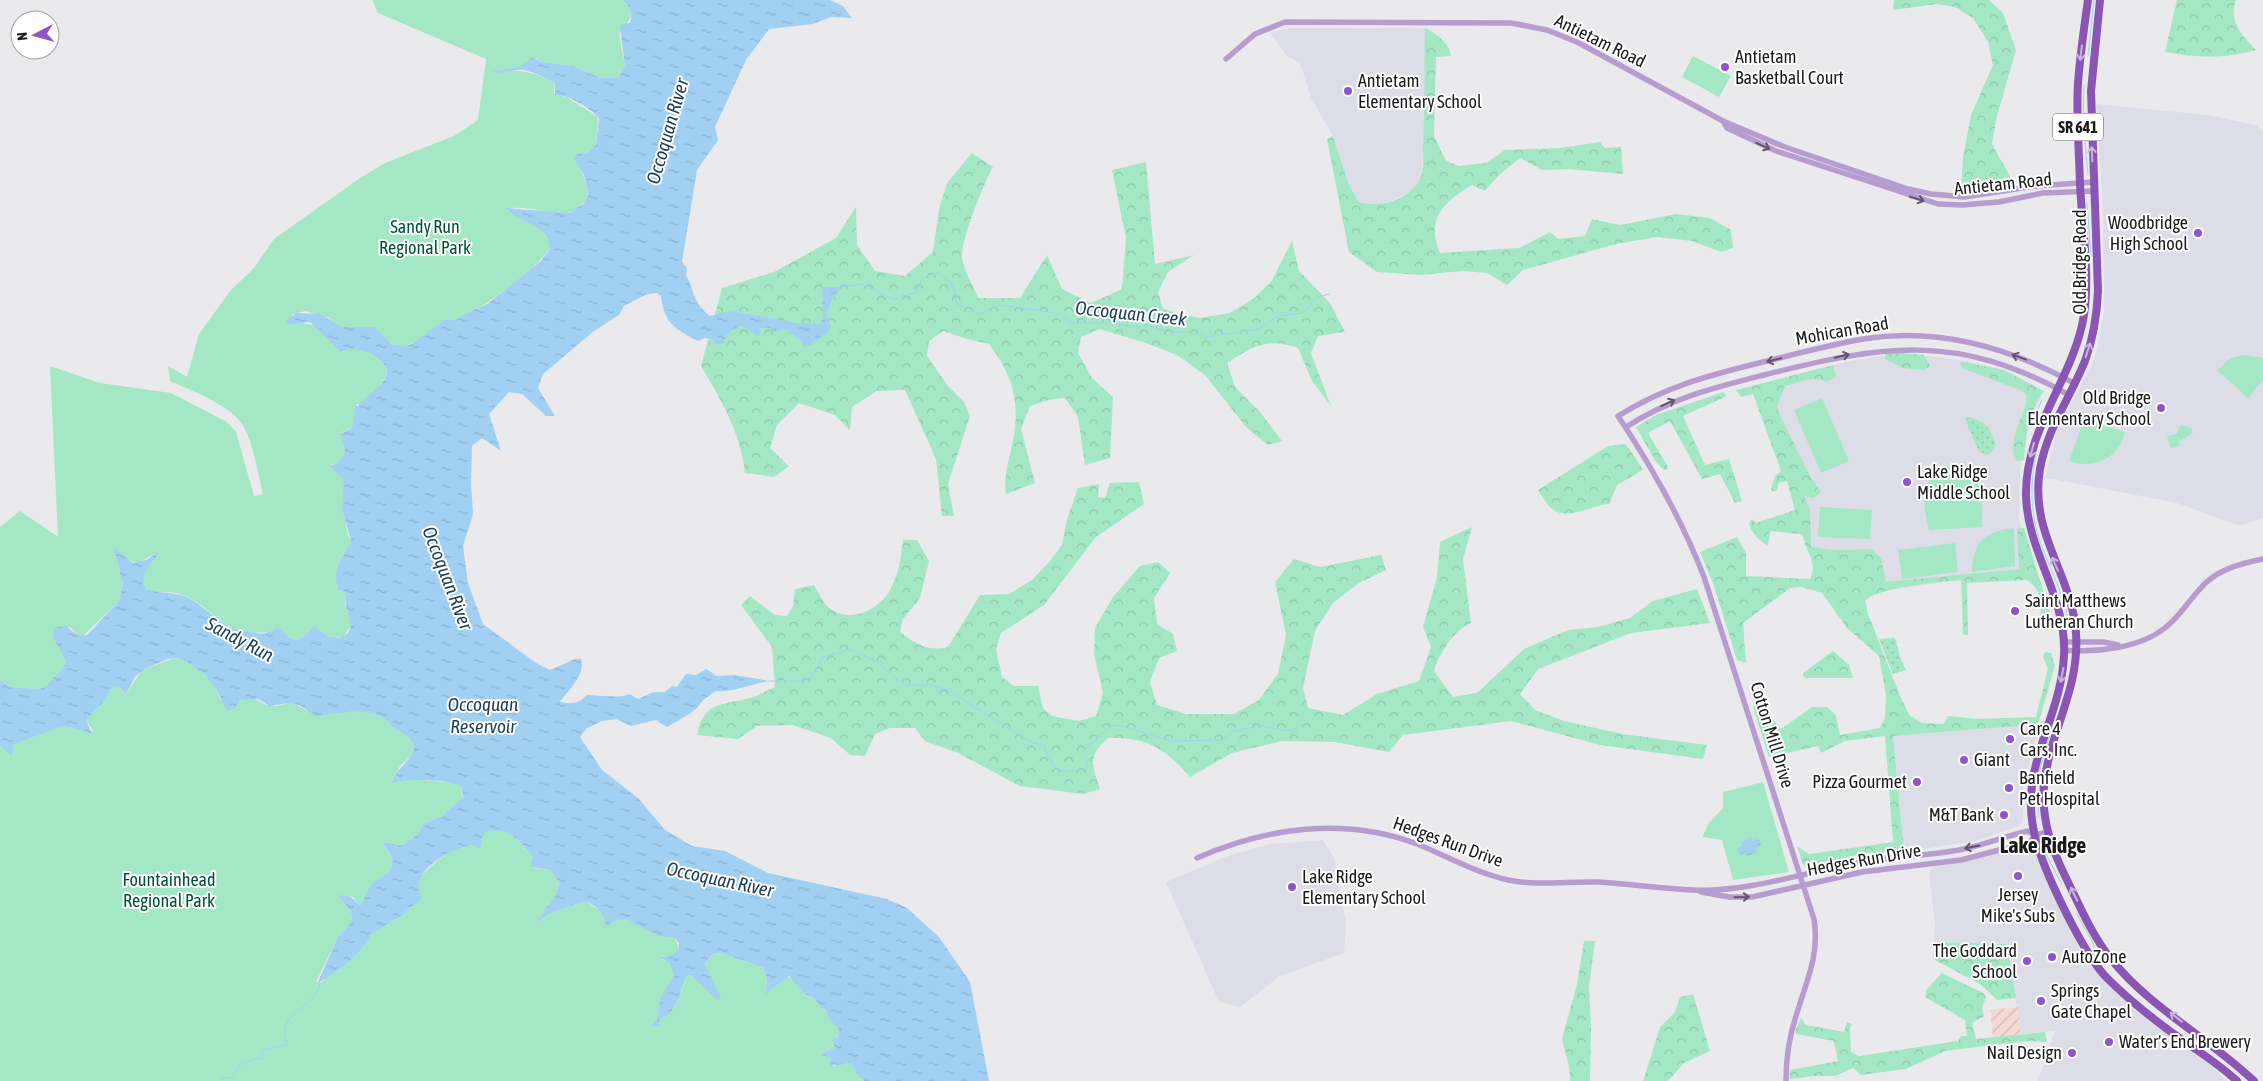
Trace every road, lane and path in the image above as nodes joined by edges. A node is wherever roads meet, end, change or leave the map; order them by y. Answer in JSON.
{"nodes":[{"id":1,"x":2088,"y":0,"type":"edge"},
{"id":2,"x":2100,"y":0,"type":"edge"},
{"id":3,"x":1226,"y":59,"type":"dead end"},
{"id":4,"x":2080,"y":187,"type":"junction"},
{"id":5,"x":2094,"y":187,"type":"junction"},
{"id":6,"x":2063,"y":377,"type":"junction"},
{"id":7,"x":2074,"y":383,"type":"junction"},
{"id":8,"x":2058,"y":389,"type":"junction"},
{"id":9,"x":2069,"y":395,"type":"junction"},
{"id":10,"x":1618,"y":416,"type":"joint"},
{"id":11,"x":1626,"y":427,"type":"junction"},
{"id":12,"x":2263,"y":559,"type":"edge"},
{"id":13,"x":2064,"y":642,"type":"junction"},
{"id":14,"x":2076,"y":642,"type":"junction"},
{"id":15,"x":2120,"y":646,"type":"junction"},
{"id":16,"x":2064,"y":650,"type":"junction"},
{"id":17,"x":2076,"y":651,"type":"junction"},
{"id":18,"x":2047,"y":832,"type":"junction"},
{"id":19,"x":2035,"y":835,"type":"junction"},
{"id":20,"x":1197,"y":858,"type":"dead end"},
{"id":21,"x":1841,"y":866,"type":"junction"},
{"id":22,"x":1800,"y":875,"type":"junction"},
{"id":23,"x":1843,"y":876,"type":"junction"},
{"id":24,"x":1803,"y":885,"type":"junction"},
{"id":25,"x":1694,"y":890,"type":"junction"},
{"id":26,"x":2110,"y":958,"type":"junction"},
{"id":27,"x":2098,"y":967,"type":"junction"},
{"id":28,"x":1786,"y":1081,"type":"edge"},
{"id":29,"x":2237,"y":1081,"type":"edge"},
{"id":30,"x":2254,"y":1081,"type":"edge"}],
"edges":[{"from":1,"to":4,"type":"main road","name":"Old Bridge Road","number":"SR 641","one_way":true},
{"from":5,"to":2,"type":"main road","name":"Old Bridge Road","number":"SR 641","one_way":true},
{"from":3,"to":4,"type":"street","name":"Antietam Road"},
{"from":4,"to":5,"type":"street","name":"Antietam Road"},
{"from":4,"to":6,"type":"main road","name":"Old Bridge Road","number":"SR 641"},
{"from":7,"to":5,"type":"main road","name":"Old Bridge Road","number":"SR 641","one_way":true},
{"from":6,"to":7,"type":"street","name":"Mohican Road"},
{"from":6,"to":8,"type":"main road","name":"Old Bridge Road","number":"SR 641"},
{"from":6,"to":10,"type":"street","name":"Mohican Road","one_way":true},
{"from":7,"to":9,"type":"main road","name":"Old Bridge Road","number":"SR 641"},
{"from":8,"to":9,"type":"street","name":"Mohican Road"},
{"from":11,"to":8,"type":"street","name":"Mohican Road","one_way":true},
{"from":8,"to":13,"type":"main road","name":"Old Bridge Road","number":"SR 641","one_way":true},
{"from":14,"to":9,"type":"main road","name":"Old Bridge Road","number":"SR 641","one_way":true},
{"from":10,"to":11,"type":"street","name":"Cotton Mill Drive"},
{"from":11,"to":22,"type":"street","name":"Cotton Mill Drive"},
{"from":12,"to":15,"type":"street"},
{"from":13,"to":14,"type":"street"},
{"from":13,"to":16,"type":"main road","name":"Old Bridge Road","number":"SR 641"},
{"from":14,"to":15,"type":"street"},
{"from":14,"to":17,"type":"main road","name":"Old Bridge Road","number":"SR 641"},
{"from":15,"to":17,"type":"street"},
{"from":16,"to":17,"type":"street"},
{"from":16,"to":19,"type":"main road","name":"Old Bridge Road","number":"SR 641","one_way":true},
{"from":17,"to":18,"type":"main road","name":"Old Bridge Road","number":"SR 641"},
{"from":18,"to":19,"type":"street","name":"Hedges Run Drive"},
{"from":26,"to":18,"type":"main road","name":"Old Bridge Road","number":"SR 641","one_way":true},
{"from":19,"to":21,"type":"street","name":"Hedges Run Drive","one_way":true},
{"from":19,"to":23,"type":"street","name":"Hedges Run Drive"},
{"from":19,"to":27,"type":"main road","name":"Old Bridge Road","number":"SR 641"},
{"from":20,"to":25,"type":"street","name":"Hedges Run Drive"},
{"from":21,"to":22,"type":"street","name":"Hedges Run Drive"},
{"from":21,"to":23,"type":"street"},
{"from":22,"to":24,"type":"street","name":"Cotton Mill Drive"},
{"from":22,"to":25,"type":"street","name":"Hedges Run Drive"},
{"from":23,"to":24,"type":"street","name":"Hedges Run Drive"},
{"from":25,"to":24,"type":"street","name":"Hedges Run Drive","one_way":true},
{"from":24,"to":28,"type":"street","name":"Cotton Mill Drive"},
{"from":26,"to":27,"type":"main road"},
{"from":30,"to":26,"type":"main road","name":"Old Bridge Road","number":"SR 641","one_way":true},
{"from":27,"to":29,"type":"main road","name":"Old Bridge Road","number":"SR 641"}]}
